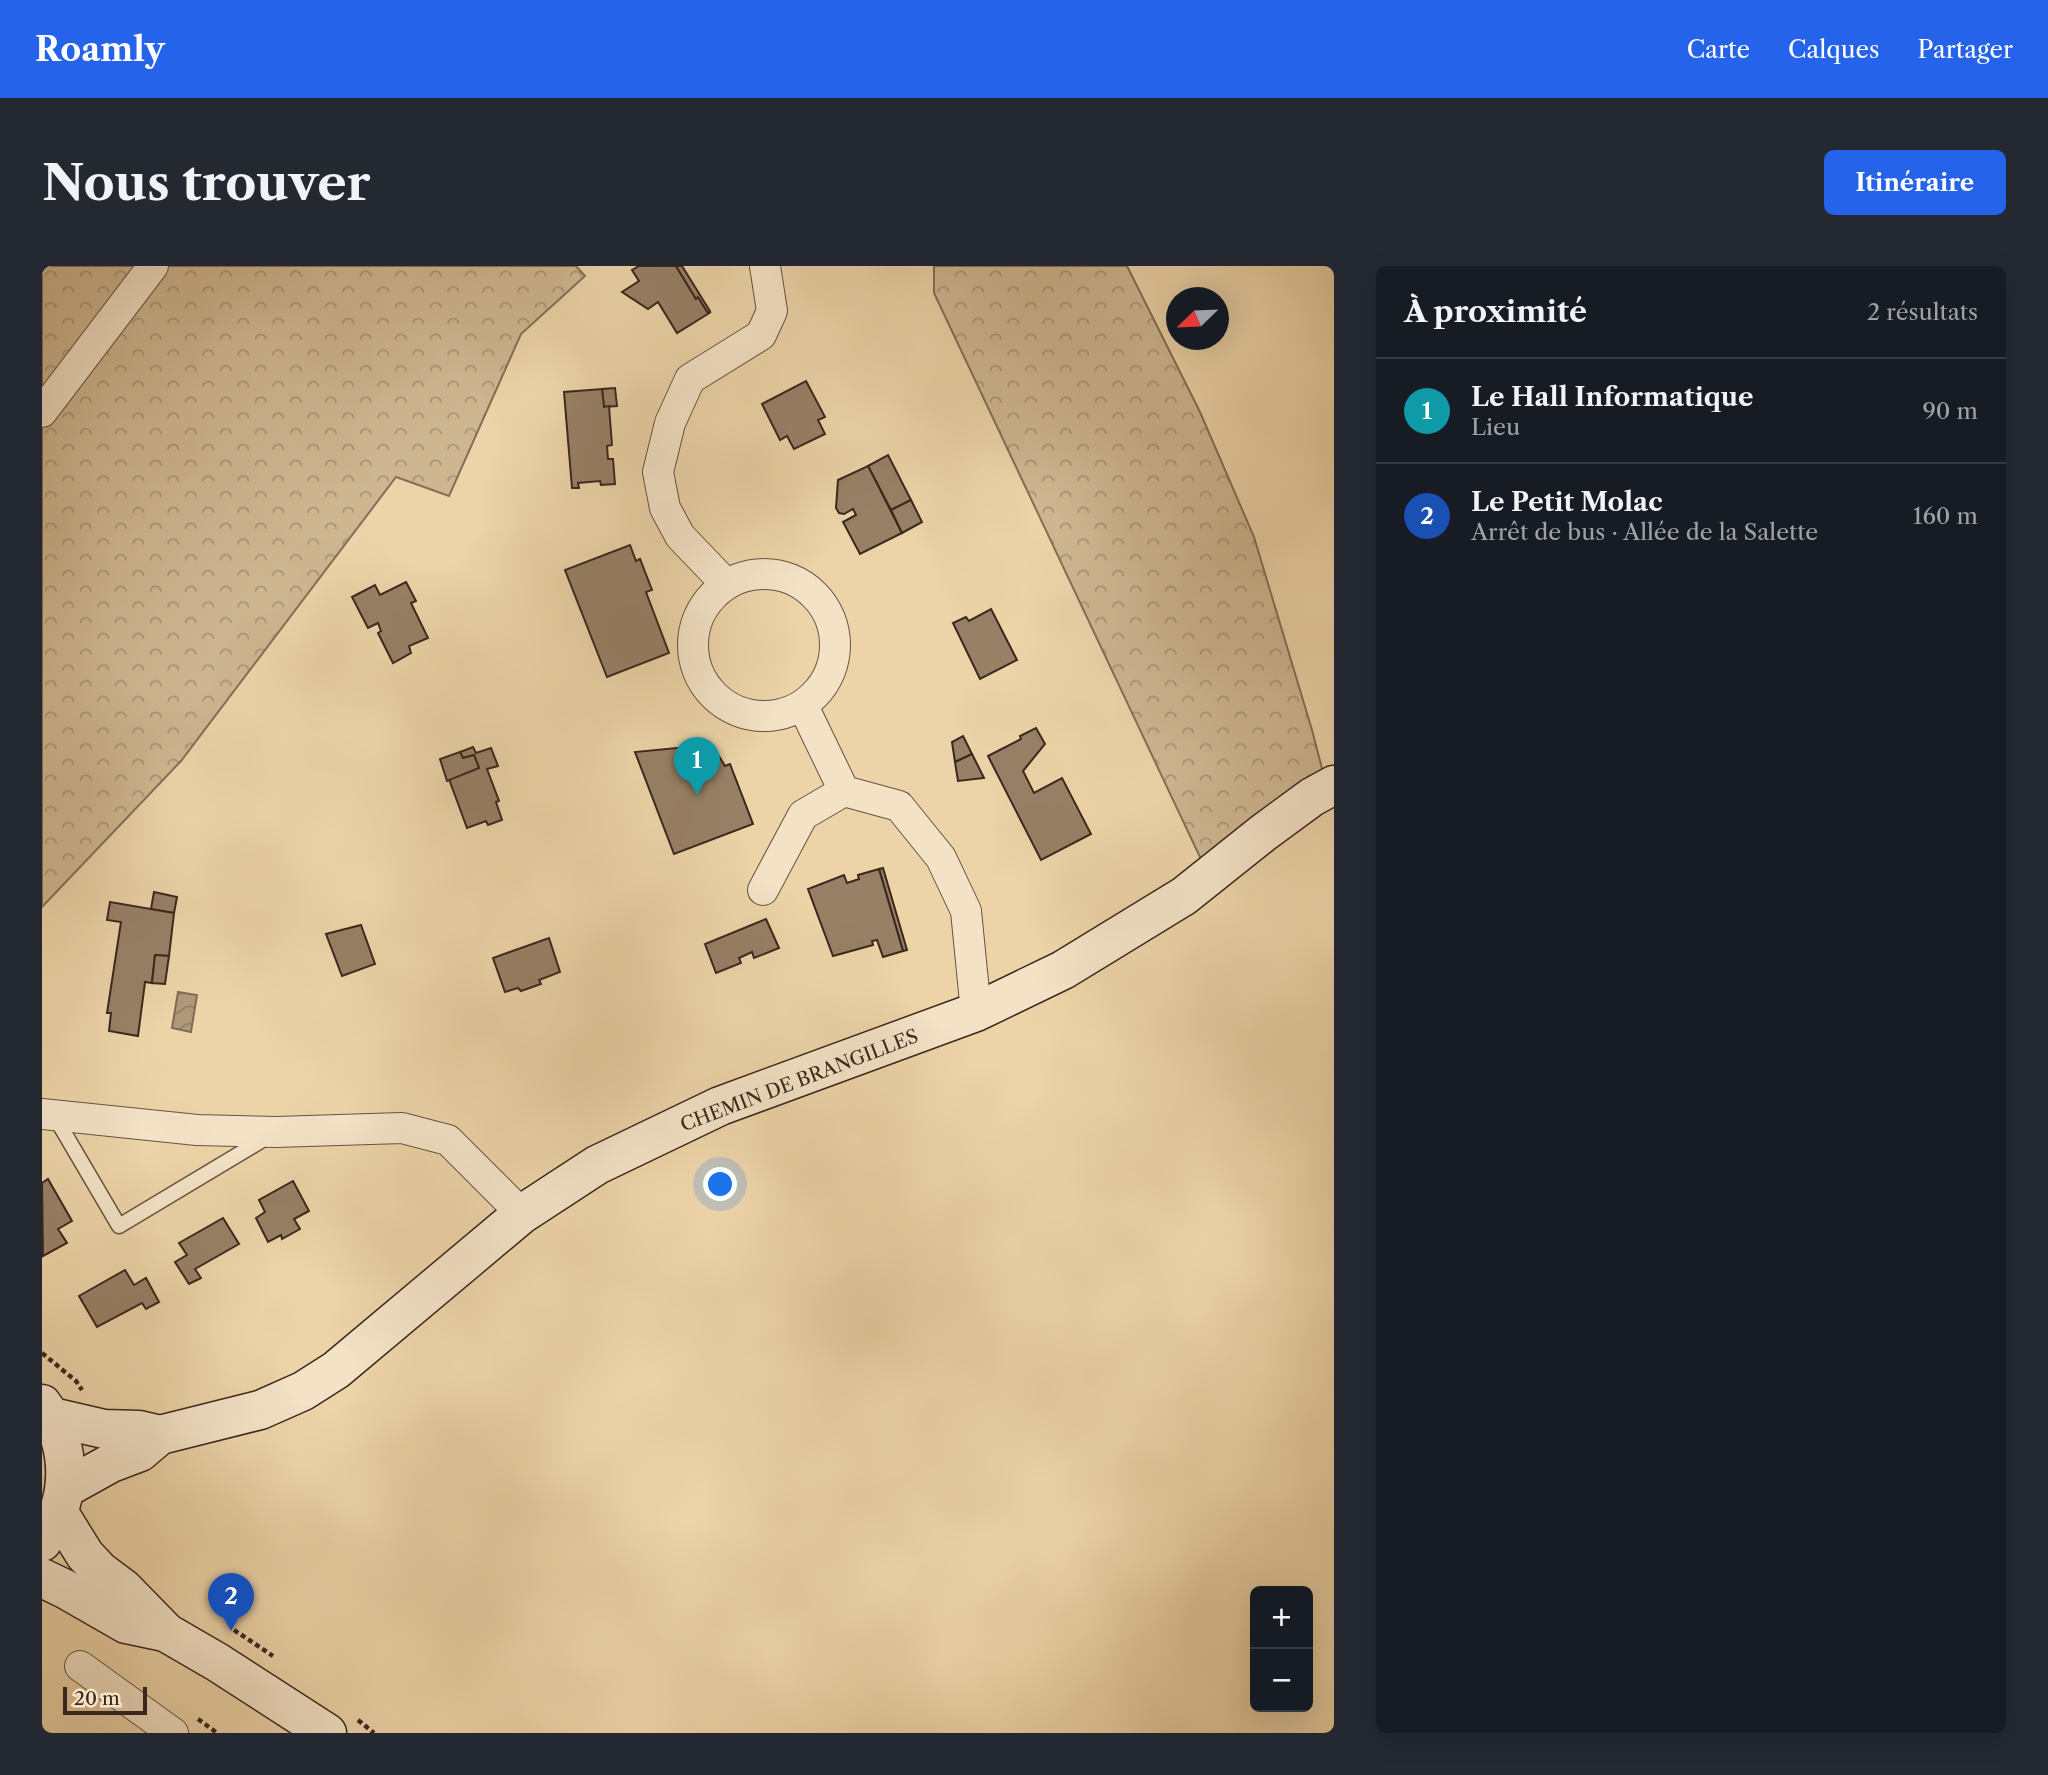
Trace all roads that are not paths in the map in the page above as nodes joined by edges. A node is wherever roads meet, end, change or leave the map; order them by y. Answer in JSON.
{"nodes":[{"id":1,"x":153,"y":266,"type":"edge"},
{"id":2,"x":765,"y":266,"type":"edge"},
{"id":3,"x":42,"y":412,"type":"edge"},
{"id":4,"x":726,"y":584,"type":"junction"},
{"id":5,"x":803,"y":706,"type":"junction"},
{"id":6,"x":1334,"y":785,"type":"edge"},
{"id":7,"x":844,"y":791,"type":"junction"},
{"id":8,"x":763,"y":890,"type":"dead end"},
{"id":9,"x":976,"y":1012,"type":"junction"},
{"id":10,"x":48,"y":1114,"type":"edge"},
{"id":11,"x":276,"y":1132,"type":"junction"},
{"id":12,"x":522,"y":1214,"type":"junction"},
{"id":13,"x":47,"y":1411,"type":"edge"},
{"id":14,"x":160,"y":1435,"type":"junction"},
{"id":15,"x":56,"y":1514,"type":"edge"},
{"id":16,"x":42,"y":1578,"type":"edge"},
{"id":17,"x":167,"y":1633,"type":"junction"},
{"id":18,"x":80,"y":1666,"type":"dead end"},
{"id":19,"x":173,"y":1733,"type":"edge"},
{"id":20,"x":327,"y":1733,"type":"edge"}],
"edges":[{"from":1,"to":3,"type":"street"},
{"from":2,"to":4,"type":"street"},
{"from":4,"to":5,"type":"street"},
{"from":4,"to":5,"type":"street"},
{"from":5,"to":7,"type":"street"},
{"from":6,"to":9,"type":"street","name":"CHEMIN DE BRANGILLES"},
{"from":7,"to":8,"type":"street"},
{"from":7,"to":9,"type":"street"},
{"from":9,"to":12,"type":"street","name":"CHEMIN DE BRANGILLES"},
{"from":10,"to":11,"type":"street"},
{"from":10,"to":11,"type":"lane"},
{"from":11,"to":12,"type":"street"},
{"from":12,"to":14,"type":"street","name":"CHEMIN DE BRANGILLES"},
{"from":13,"to":14,"type":"street","name":"CHEMIN DE BRANGILLES"},
{"from":13,"to":15,"type":"street"},
{"from":14,"to":15,"type":"street","name":"CHEMIN DE BRANGILLES"},
{"from":15,"to":17,"type":"street"},
{"from":16,"to":17,"type":"street"},
{"from":17,"to":20,"type":"street"},
{"from":18,"to":19,"type":"street"}]}
